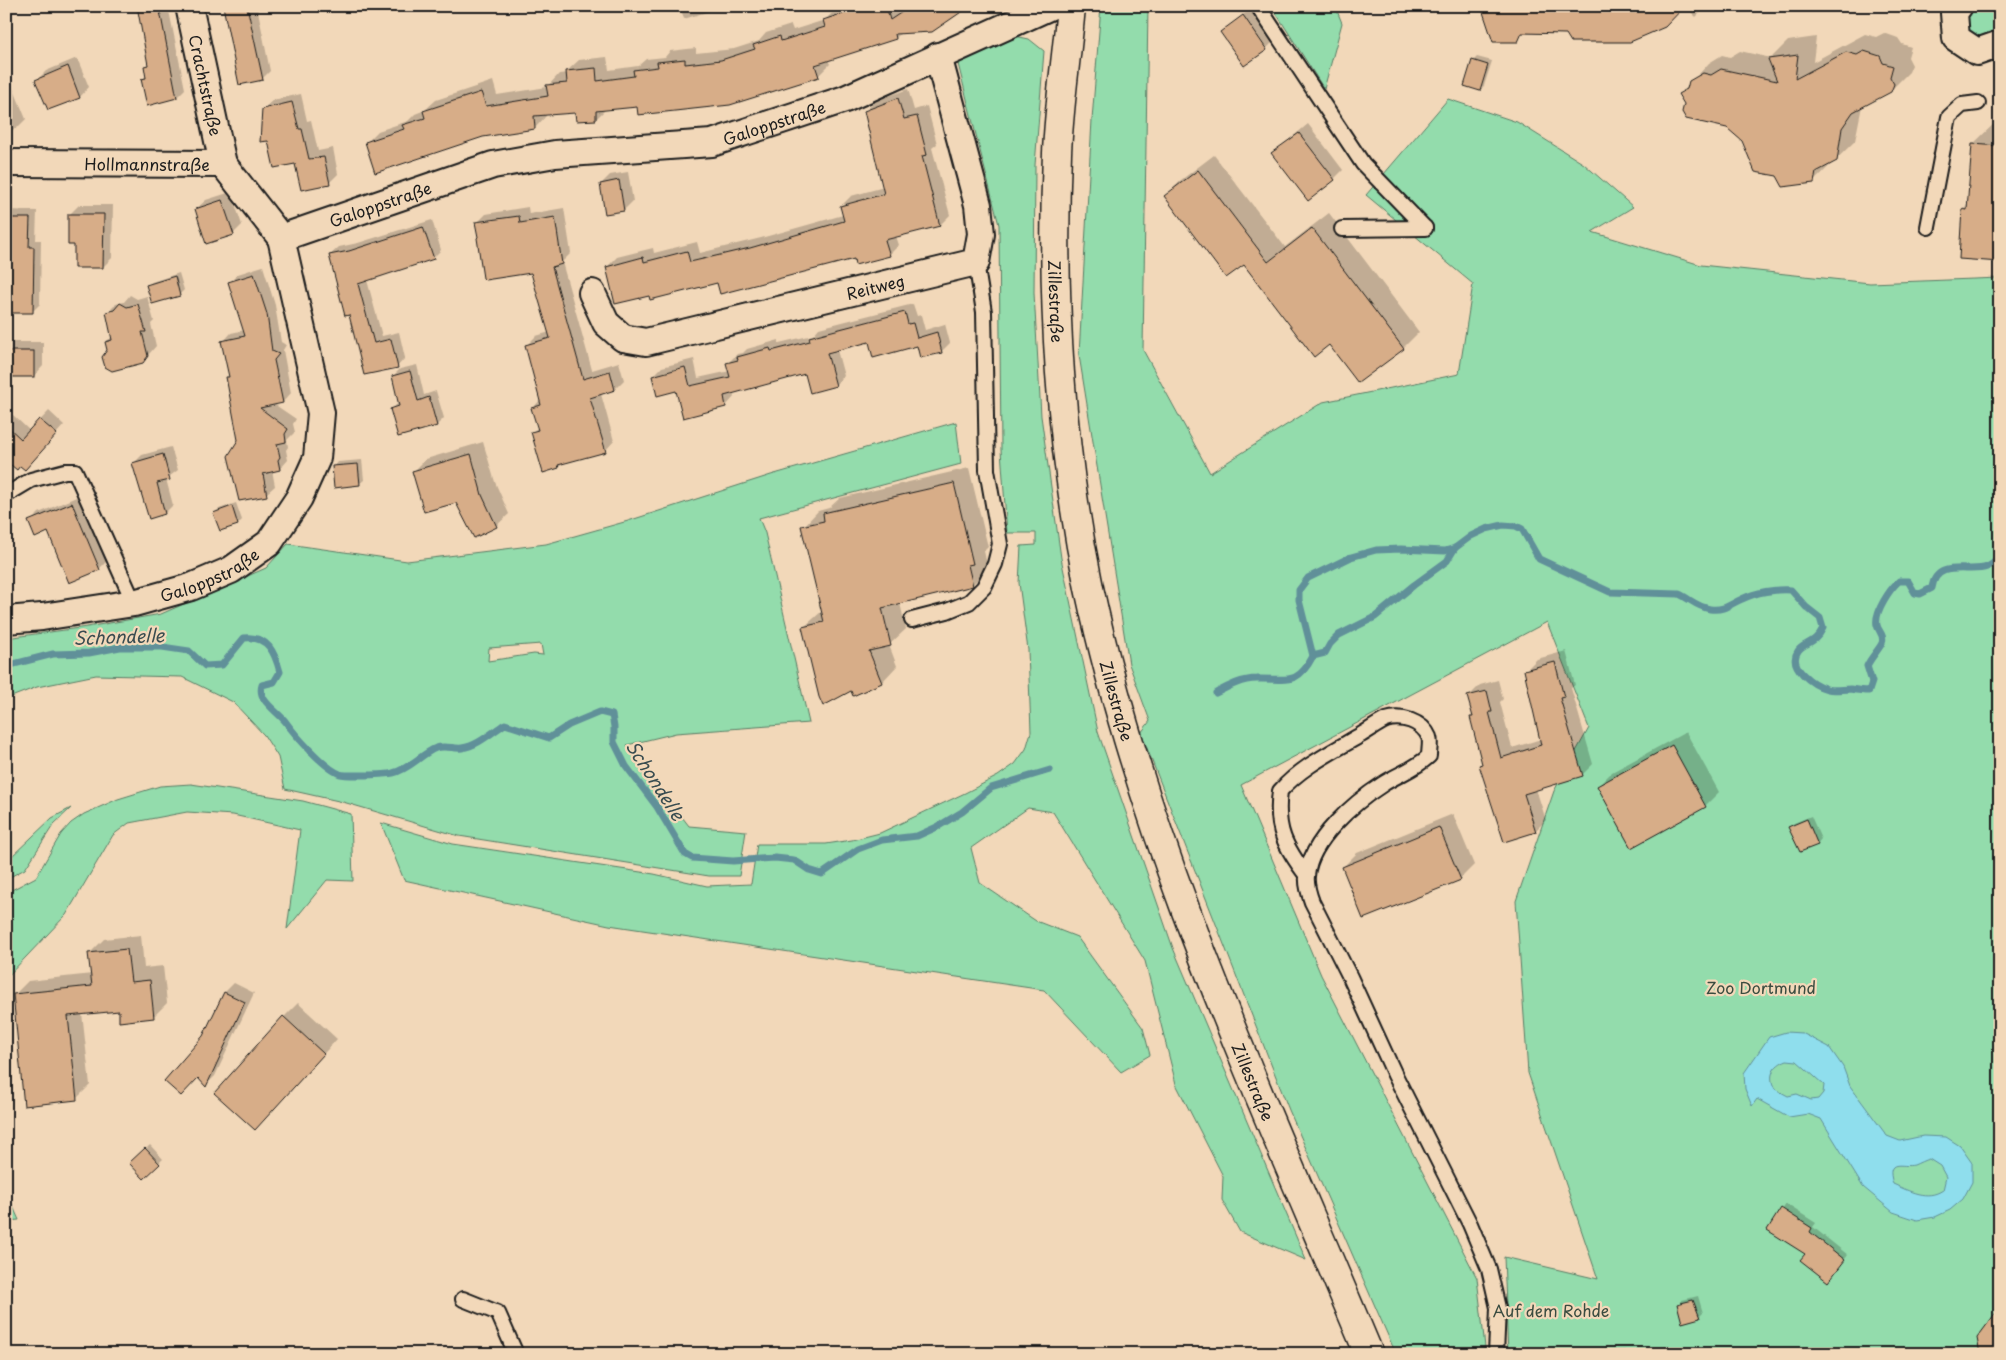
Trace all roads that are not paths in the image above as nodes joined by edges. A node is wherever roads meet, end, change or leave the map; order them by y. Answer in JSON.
{"nodes":[{"id":1,"x":188,"y":6,"type":"edge"},
{"id":2,"x":1051,"y":6,"type":"edge"},
{"id":3,"x":1071,"y":6,"type":"edge"},
{"id":4,"x":1258,"y":6,"type":"edge"},
{"id":5,"x":1958,"y":6,"type":"edge"},
{"id":6,"x":2000,"y":44,"type":"edge"},
{"id":7,"x":938,"y":56,"type":"junction"},
{"id":8,"x":1978,"y":104,"type":"dead end"},
{"id":9,"x":6,"y":163,"type":"edge"},
{"id":10,"x":223,"y":164,"type":"junction"},
{"id":11,"x":1928,"y":227,"type":"dead end"},
{"id":12,"x":1342,"y":229,"type":"dead end"},
{"id":13,"x":281,"y":238,"type":"junction"},
{"id":14,"x":976,"y":262,"type":"junction"},
{"id":15,"x":592,"y":293,"type":"dead end"},
{"id":16,"x":6,"y":495,"type":"edge"},
{"id":17,"x":134,"y":602,"type":"junction"},
{"id":18,"x":6,"y":620,"type":"edge"},
{"id":19,"x":912,"y":620,"type":"dead end"},
{"id":20,"x":1307,"y":876,"type":"junction"},
{"id":21,"x":464,"y":1299,"type":"dead end"},
{"id":22,"x":516,"y":1354,"type":"edge"},
{"id":23,"x":1368,"y":1354,"type":"edge"},
{"id":24,"x":1496,"y":1354,"type":"edge"}],
"edges":[{"from":1,"to":10,"type":"street","name":"Crachtstraße"},
{"from":2,"to":7,"type":"street","name":"Galoppstraße"},
{"from":3,"to":23,"type":"main road","name":"Zillestraße"},
{"from":4,"to":12,"type":"lane"},
{"from":5,"to":6,"type":"street"},
{"from":7,"to":13,"type":"street","name":"Galoppstraße"},
{"from":7,"to":14,"type":"street"},
{"from":8,"to":11,"type":"lane"},
{"from":9,"to":10,"type":"street","name":"Hollmannstraße"},
{"from":10,"to":13,"type":"street","name":"Hollmannstraße"},
{"from":13,"to":17,"type":"street","name":"Galoppstraße"},
{"from":14,"to":15,"type":"street","name":"Reitweg"},
{"from":14,"to":19,"type":"lane"},
{"from":16,"to":17,"type":"lane"},
{"from":17,"to":18,"type":"street","name":"Galoppstraße"},
{"from":20,"to":20,"type":"lane"},
{"from":20,"to":24,"type":"lane"},
{"from":21,"to":22,"type":"lane"}]}
